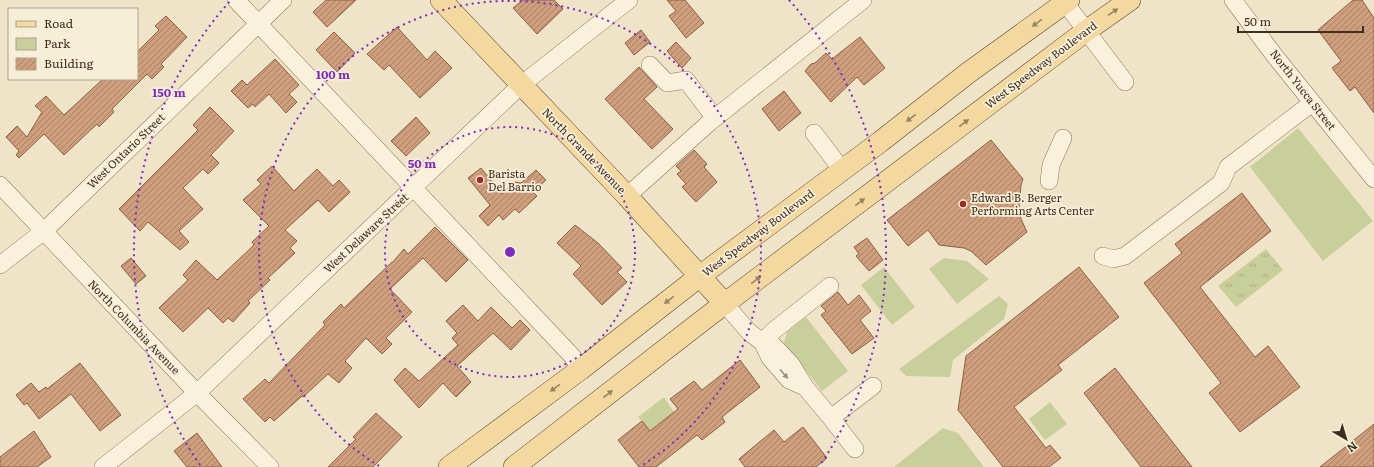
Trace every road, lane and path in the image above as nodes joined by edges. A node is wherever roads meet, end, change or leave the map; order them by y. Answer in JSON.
{"nodes":[{"id":1,"x":236,"y":0,"type":"edge"},
{"id":2,"x":283,"y":0,"type":"edge"},
{"id":3,"x":441,"y":0,"type":"edge"},
{"id":4,"x":629,"y":0,"type":"edge"},
{"id":5,"x":863,"y":0,"type":"edge"},
{"id":6,"x":1130,"y":0,"type":"edge"},
{"id":7,"x":1233,"y":0,"type":"edge"},
{"id":8,"x":1066,"y":1,"type":"edge"},
{"id":9,"x":258,"y":24,"type":"junction"},
{"id":10,"x":1086,"y":31,"type":"junction"},
{"id":11,"x":650,"y":65,"type":"dead end"},
{"id":12,"x":1124,"y":82,"type":"dead end"},
{"id":13,"x":521,"y":85,"type":"junction"},
{"id":14,"x":1312,"y":103,"type":"junction"},
{"id":15,"x":715,"y":118,"type":"junction"},
{"id":16,"x":814,"y":133,"type":"dead end"},
{"id":17,"x":1063,"y":138,"type":"dead end"},
{"id":18,"x":842,"y":170,"type":"junction"},
{"id":19,"x":1374,"y":179,"type":"edge"},
{"id":20,"x":1049,"y":181,"type":"dead end"},
{"id":21,"x":0,"y":185,"type":"edge"},
{"id":22,"x":413,"y":189,"type":"junction"},
{"id":23,"x":627,"y":196,"type":"junction"},
{"id":24,"x":44,"y":232,"type":"junction"},
{"id":25,"x":1103,"y":256,"type":"dead end"},
{"id":26,"x":0,"y":265,"type":"edge"},
{"id":27,"x":700,"y":276,"type":"junction"},
{"id":28,"x":830,"y":286,"type":"dead end"},
{"id":29,"x":725,"y":304,"type":"junction"},
{"id":30,"x":762,"y":342,"type":"junction"},
{"id":31,"x":581,"y":369,"type":"junction"},
{"id":32,"x":873,"y":386,"type":"dead end"},
{"id":33,"x":197,"y":393,"type":"junction"},
{"id":34,"x":831,"y":418,"type":"junction"},
{"id":35,"x":544,"y":444,"type":"junction"},
{"id":36,"x":855,"y":449,"type":"dead end"},
{"id":37,"x":103,"y":467,"type":"edge"},
{"id":38,"x":270,"y":467,"type":"edge"},
{"id":39,"x":448,"y":467,"type":"edge"},
{"id":40,"x":514,"y":467,"type":"edge"},
{"id":41,"x":533,"y":467,"type":"edge"}],
"edges":[{"from":1,"to":9,"type":"street"},
{"from":2,"to":9,"type":"street","name":"West Ontario Street"},
{"from":3,"to":13,"type":"main road","name":"North Grande Avenue"},
{"from":4,"to":13,"type":"street","name":"West Delaware Street"},
{"from":5,"to":15,"type":"street"},
{"from":10,"to":6,"type":"main road","name":"West Speedway Boulevard","one_way":true},
{"from":7,"to":14,"type":"street","name":"North Yucca Street"},
{"from":8,"to":10,"type":"street"},
{"from":8,"to":18,"type":"main road","name":"West Speedway Boulevard","one_way":true},
{"from":9,"to":22,"type":"street"},
{"from":9,"to":24,"type":"street","name":"West Ontario Street"},
{"from":10,"to":12,"type":"street"},
{"from":29,"to":10,"type":"main road","name":"West Speedway Boulevard","one_way":true},
{"from":11,"to":15,"type":"street"},
{"from":13,"to":22,"type":"street","name":"West Delaware Street"},
{"from":13,"to":23,"type":"main road","name":"North Grande Avenue"},
{"from":14,"to":19,"type":"street","name":"North Yucca Street"},
{"from":14,"to":25,"type":"street"},
{"from":15,"to":23,"type":"street"},
{"from":16,"to":18,"type":"street"},
{"from":17,"to":20,"type":"street"},
{"from":18,"to":27,"type":"main road","name":"West Speedway Boulevard"},
{"from":21,"to":24,"type":"street","name":"North Columbia Avenue"},
{"from":22,"to":31,"type":"street"},
{"from":22,"to":33,"type":"street","name":"West Delaware Street"},
{"from":23,"to":27,"type":"main road","name":"North Grande Avenue"},
{"from":24,"to":26,"type":"street","name":"West Ontario Street"},
{"from":24,"to":33,"type":"street","name":"North Columbia Avenue"},
{"from":27,"to":29,"type":"main road","name":"North Grande Avenue"},
{"from":27,"to":31,"type":"main road","name":"West Speedway Boulevard","one_way":true},
{"from":28,"to":30,"type":"street"},
{"from":29,"to":30,"type":"street"},
{"from":35,"to":29,"type":"main road","name":"West Speedway Boulevard","one_way":true},
{"from":30,"to":34,"type":"street"},
{"from":31,"to":39,"type":"main road","name":"West Speedway Boulevard","one_way":true},
{"from":32,"to":34,"type":"street"},
{"from":33,"to":37,"type":"street","name":"West Delaware Street"},
{"from":33,"to":38,"type":"street","name":"North Columbia Avenue"},
{"from":34,"to":36,"type":"street"},
{"from":35,"to":40,"type":"main road","name":"West Speedway Boulevard"},
{"from":35,"to":41,"type":"street"}]}
